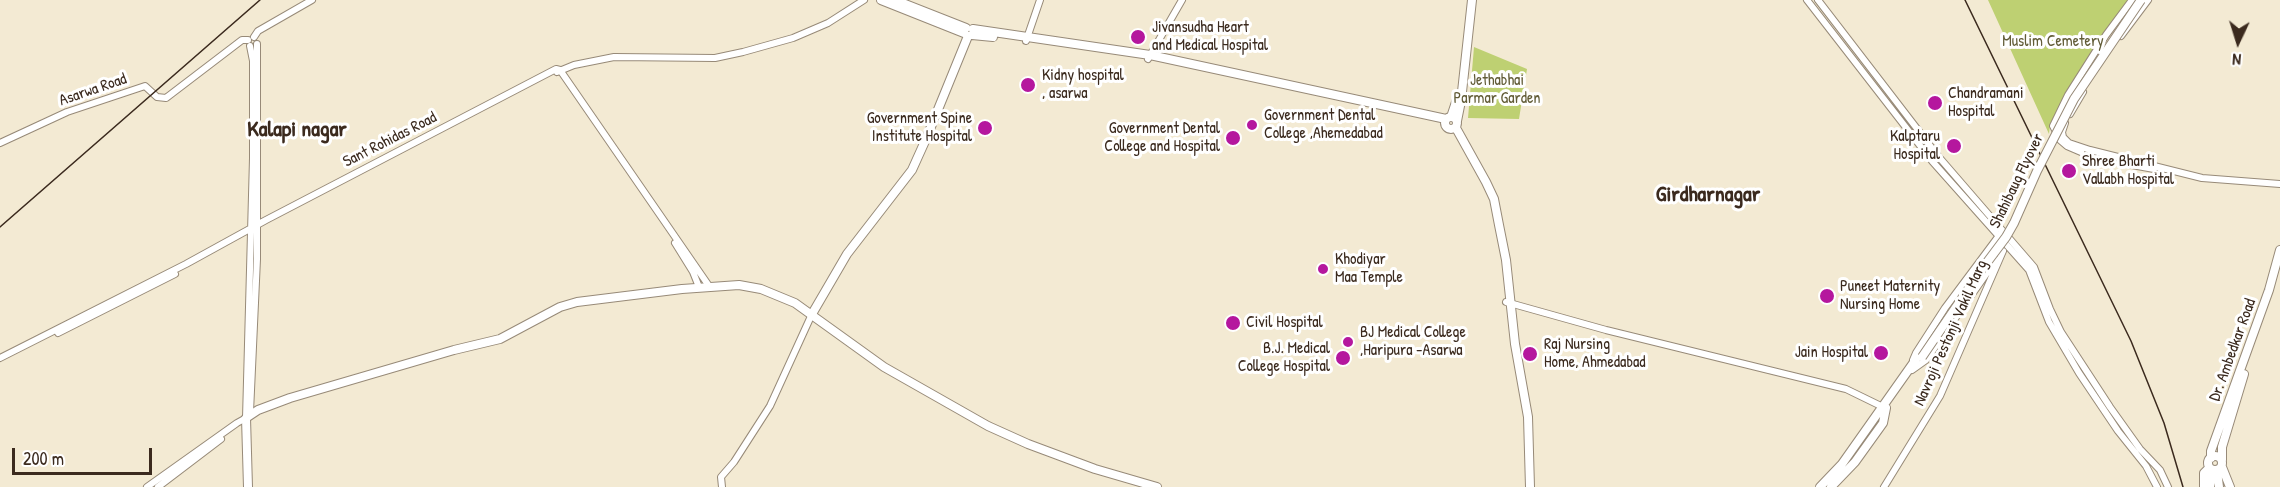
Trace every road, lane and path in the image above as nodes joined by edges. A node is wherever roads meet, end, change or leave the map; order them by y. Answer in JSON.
{"nodes":[{"id":1,"x":312,"y":0,"type":"edge"},
{"id":2,"x":864,"y":0,"type":"edge"},
{"id":3,"x":881,"y":0,"type":"edge"},
{"id":4,"x":895,"y":0,"type":"edge"},
{"id":5,"x":1040,"y":0,"type":"edge"},
{"id":6,"x":1182,"y":0,"type":"edge"},
{"id":7,"x":1470,"y":0,"type":"edge"},
{"id":8,"x":1808,"y":0,"type":"edge"},
{"id":9,"x":1818,"y":0,"type":"edge"},
{"id":10,"x":2137,"y":0,"type":"edge"},
{"id":11,"x":2148,"y":0,"type":"edge"},
{"id":12,"x":969,"y":32,"type":"junction"},
{"id":13,"x":1027,"y":38,"type":"junction"},
{"id":14,"x":251,"y":40,"type":"junction"},
{"id":15,"x":1862,"y":56,"type":"junction"},
{"id":16,"x":1149,"y":57,"type":"junction"},
{"id":17,"x":1855,"y":60,"type":"junction"},
{"id":18,"x":558,"y":71,"type":"junction"},
{"id":19,"x":1451,"y":123,"type":"junction"},
{"id":20,"x":0,"y":143,"type":"edge"},
{"id":21,"x":1936,"y":160,"type":"junction"},
{"id":22,"x":2163,"y":170,"type":"junction"},
{"id":23,"x":2280,"y":184,"type":"edge"},
{"id":24,"x":254,"y":228,"type":"junction"},
{"id":25,"x":2000,"y":234,"type":"junction"},
{"id":26,"x":2007,"y":246,"type":"junction"},
{"id":27,"x":2280,"y":250,"type":"edge"},
{"id":28,"x":2280,"y":267,"type":"edge"},
{"id":29,"x":709,"y":286,"type":"junction"},
{"id":30,"x":699,"y":287,"type":"junction"},
{"id":31,"x":1508,"y":302,"type":"junction"},
{"id":32,"x":812,"y":314,"type":"junction"},
{"id":33,"x":0,"y":360,"type":"edge"},
{"id":34,"x":1912,"y":369,"type":"junction"},
{"id":35,"x":1884,"y":407,"type":"junction"},
{"id":36,"x":248,"y":419,"type":"junction"},
{"id":37,"x":1028,"y":444,"type":"junction"},
{"id":38,"x":197,"y":455,"type":"junction"},
{"id":39,"x":2153,"y":461,"type":"junction"},
{"id":40,"x":2146,"y":466,"type":"junction"},
{"id":41,"x":2216,"y":467,"type":"junction"},
{"id":42,"x":147,"y":487,"type":"edge"},
{"id":43,"x":158,"y":487,"type":"edge"},
{"id":44,"x":250,"y":487,"type":"edge"},
{"id":45,"x":722,"y":487,"type":"edge"},
{"id":46,"x":1140,"y":487,"type":"edge"},
{"id":47,"x":1157,"y":487,"type":"edge"},
{"id":48,"x":1528,"y":487,"type":"edge"},
{"id":49,"x":1820,"y":487,"type":"edge"},
{"id":50,"x":1825,"y":487,"type":"edge"},
{"id":51,"x":1831,"y":487,"type":"edge"},
{"id":52,"x":1884,"y":487,"type":"edge"},
{"id":53,"x":2157,"y":487,"type":"edge"},
{"id":54,"x":2168,"y":487,"type":"edge"},
{"id":55,"x":2204,"y":487,"type":"edge"},
{"id":56,"x":2210,"y":487,"type":"edge"},
{"id":57,"x":2219,"y":487,"type":"edge"},
{"id":58,"x":2230,"y":487,"type":"edge"}],
"edges":[{"from":1,"to":14,"type":"street","name":"Asarwa Road"},
{"from":2,"to":18,"type":"street","name":"Sant Rohidas Road"},
{"from":3,"to":12,"type":"main road"},
{"from":4,"to":12,"type":"main road"},
{"from":5,"to":13,"type":"street"},
{"from":6,"to":16,"type":"street"},
{"from":7,"to":19,"type":"main road"},
{"from":8,"to":17,"type":"street"},
{"from":9,"to":15,"type":"street"},
{"from":10,"to":22,"type":"street"},
{"from":10,"to":34,"type":"main road","name":"Shahibaug Flyover","bridge":true},
{"from":11,"to":22,"type":"street"},
{"from":12,"to":13,"type":"main road"},
{"from":12,"to":32,"type":"main road"},
{"from":13,"to":16,"type":"main road"},
{"from":14,"to":20,"type":"street","name":"Asarwa Road"},
{"from":14,"to":24,"type":"street"},
{"from":15,"to":17,"type":"street"},
{"from":15,"to":21,"type":"street"},
{"from":16,"to":19,"type":"main road"},
{"from":17,"to":21,"type":"street"},
{"from":18,"to":24,"type":"street","name":"Sant Rohidas Road"},
{"from":18,"to":29,"type":"street"},
{"from":18,"to":30,"type":"street"},
{"from":19,"to":31,"type":"main road"},
{"from":21,"to":25,"type":"street"},
{"from":22,"to":23,"type":"street"},
{"from":24,"to":33,"type":"street","name":"Sant Rohidas Road"},
{"from":24,"to":36,"type":"street"},
{"from":25,"to":26,"type":"street"},
{"from":25,"to":34,"type":"street"},
{"from":26,"to":34,"type":"street"},
{"from":26,"to":39,"type":"street"},
{"from":26,"to":40,"type":"street"},
{"from":26,"to":52,"type":"street","name":"Navroji Pestonji Vakil Marg"},
{"from":27,"to":41,"type":"main road","name":"Dr. Ambedkar Road"},
{"from":28,"to":41,"type":"main road","name":"Dr. Ambedkar Road"},
{"from":29,"to":30,"type":"main road"},
{"from":29,"to":32,"type":"main road"},
{"from":30,"to":36,"type":"main road"},
{"from":31,"to":35,"type":"street"},
{"from":31,"to":48,"type":"main road"},
{"from":32,"to":37,"type":"main road"},
{"from":32,"to":45,"type":"street"},
{"from":34,"to":35,"type":"main road","name":"Shahibaug Flyover"},
{"from":35,"to":49,"type":"main road"},
{"from":35,"to":50,"type":"main road"},
{"from":35,"to":51,"type":"main road"},
{"from":36,"to":38,"type":"street"},
{"from":36,"to":44,"type":"main road"},
{"from":37,"to":46,"type":"main road"},
{"from":37,"to":47,"type":"main road"},
{"from":38,"to":42,"type":"street"},
{"from":38,"to":43,"type":"street"},
{"from":39,"to":40,"type":"street"},
{"from":39,"to":54,"type":"street"},
{"from":40,"to":53,"type":"street"},
{"from":41,"to":55,"type":"main road"},
{"from":41,"to":56,"type":"main road"},
{"from":41,"to":57,"type":"main road"},
{"from":41,"to":58,"type":"main road"}]}
